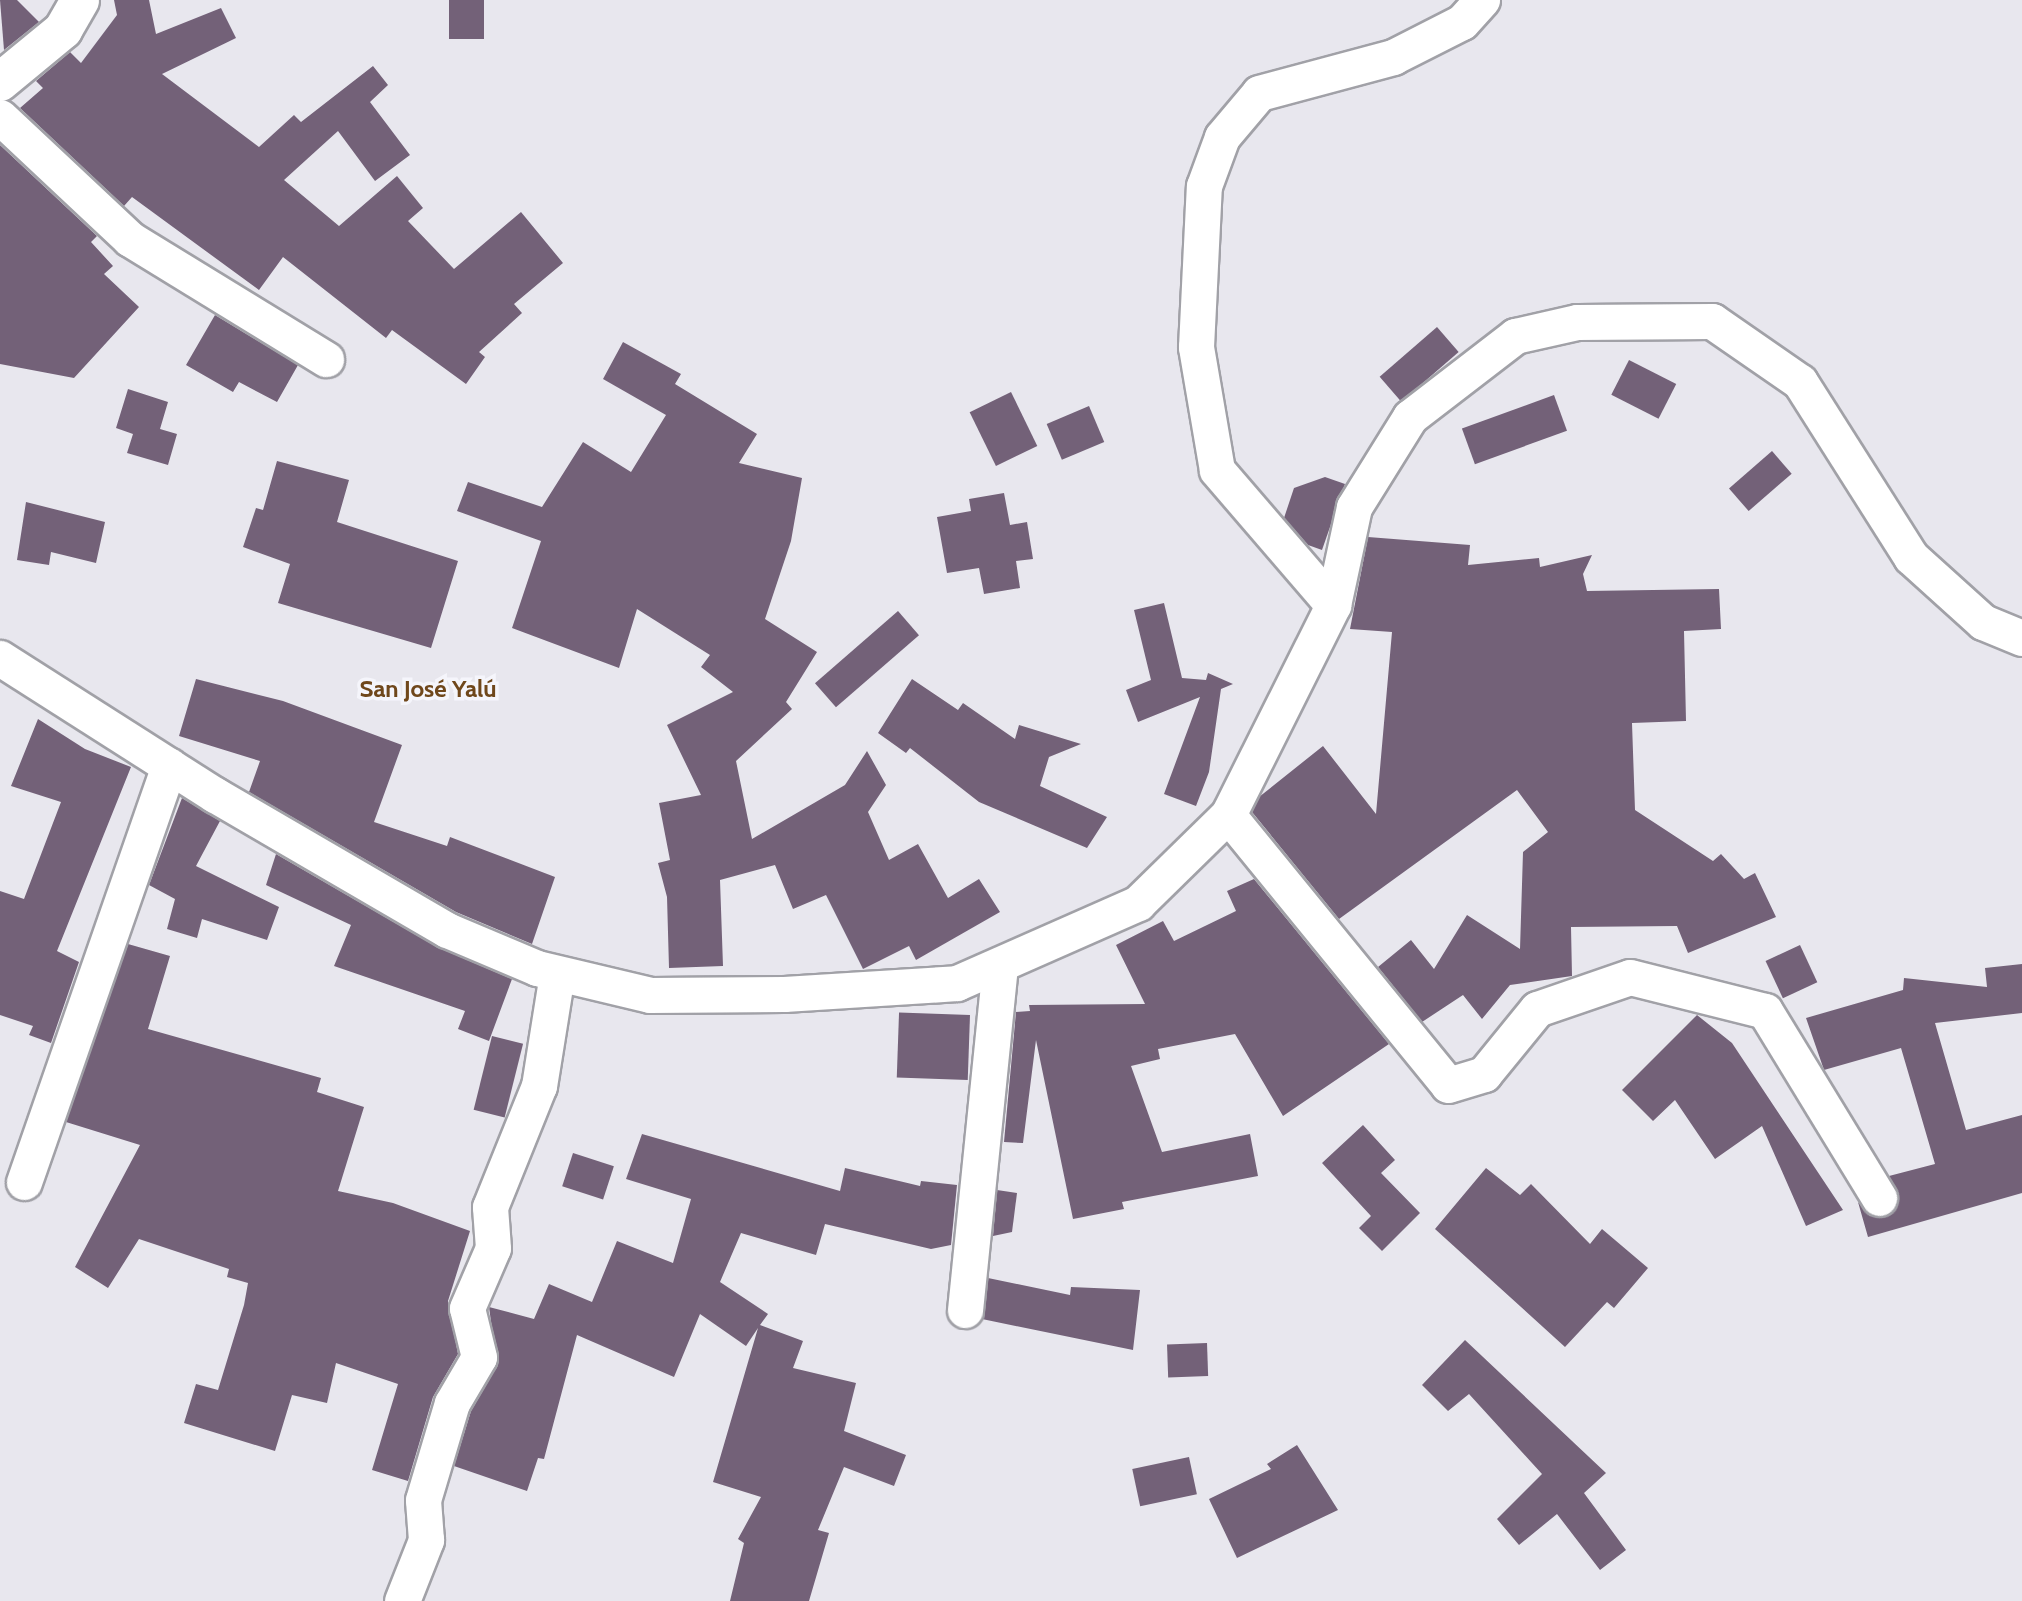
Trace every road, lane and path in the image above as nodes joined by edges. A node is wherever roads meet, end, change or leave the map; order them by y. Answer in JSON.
{"nodes":[{"id":1,"x":80,"y":0,"type":"edge"},
{"id":2,"x":1482,"y":0,"type":"edge"},
{"id":3,"x":0,"y":82,"type":"edge"},
{"id":4,"x":0,"y":117,"type":"edge"},
{"id":5,"x":326,"y":359,"type":"dead end"},
{"id":6,"x":1333,"y":605,"type":"junction"},
{"id":7,"x":2022,"y":638,"type":"edge"},
{"id":8,"x":0,"y":658,"type":"edge"},
{"id":9,"x":169,"y":765,"type":"junction"},
{"id":10,"x":1228,"y":815,"type":"junction"},
{"id":11,"x":1000,"y":967,"type":"junction"},
{"id":12,"x":557,"y":973,"type":"junction"},
{"id":13,"x":24,"y":1182,"type":"dead end"},
{"id":14,"x":1879,"y":1198,"type":"dead end"},
{"id":15,"x":965,"y":1310,"type":"dead end"},
{"id":16,"x":402,"y":1601,"type":"edge"}],
"edges":[{"from":1,"to":3,"type":"street"},
{"from":2,"to":6,"type":"street"},
{"from":4,"to":5,"type":"street"},
{"from":6,"to":7,"type":"street"},
{"from":6,"to":10,"type":"street"},
{"from":8,"to":9,"type":"street"},
{"from":9,"to":12,"type":"street"},
{"from":9,"to":13,"type":"street"},
{"from":10,"to":11,"type":"street"},
{"from":10,"to":14,"type":"street"},
{"from":11,"to":12,"type":"street"},
{"from":11,"to":15,"type":"street"},
{"from":12,"to":16,"type":"street"}]}
